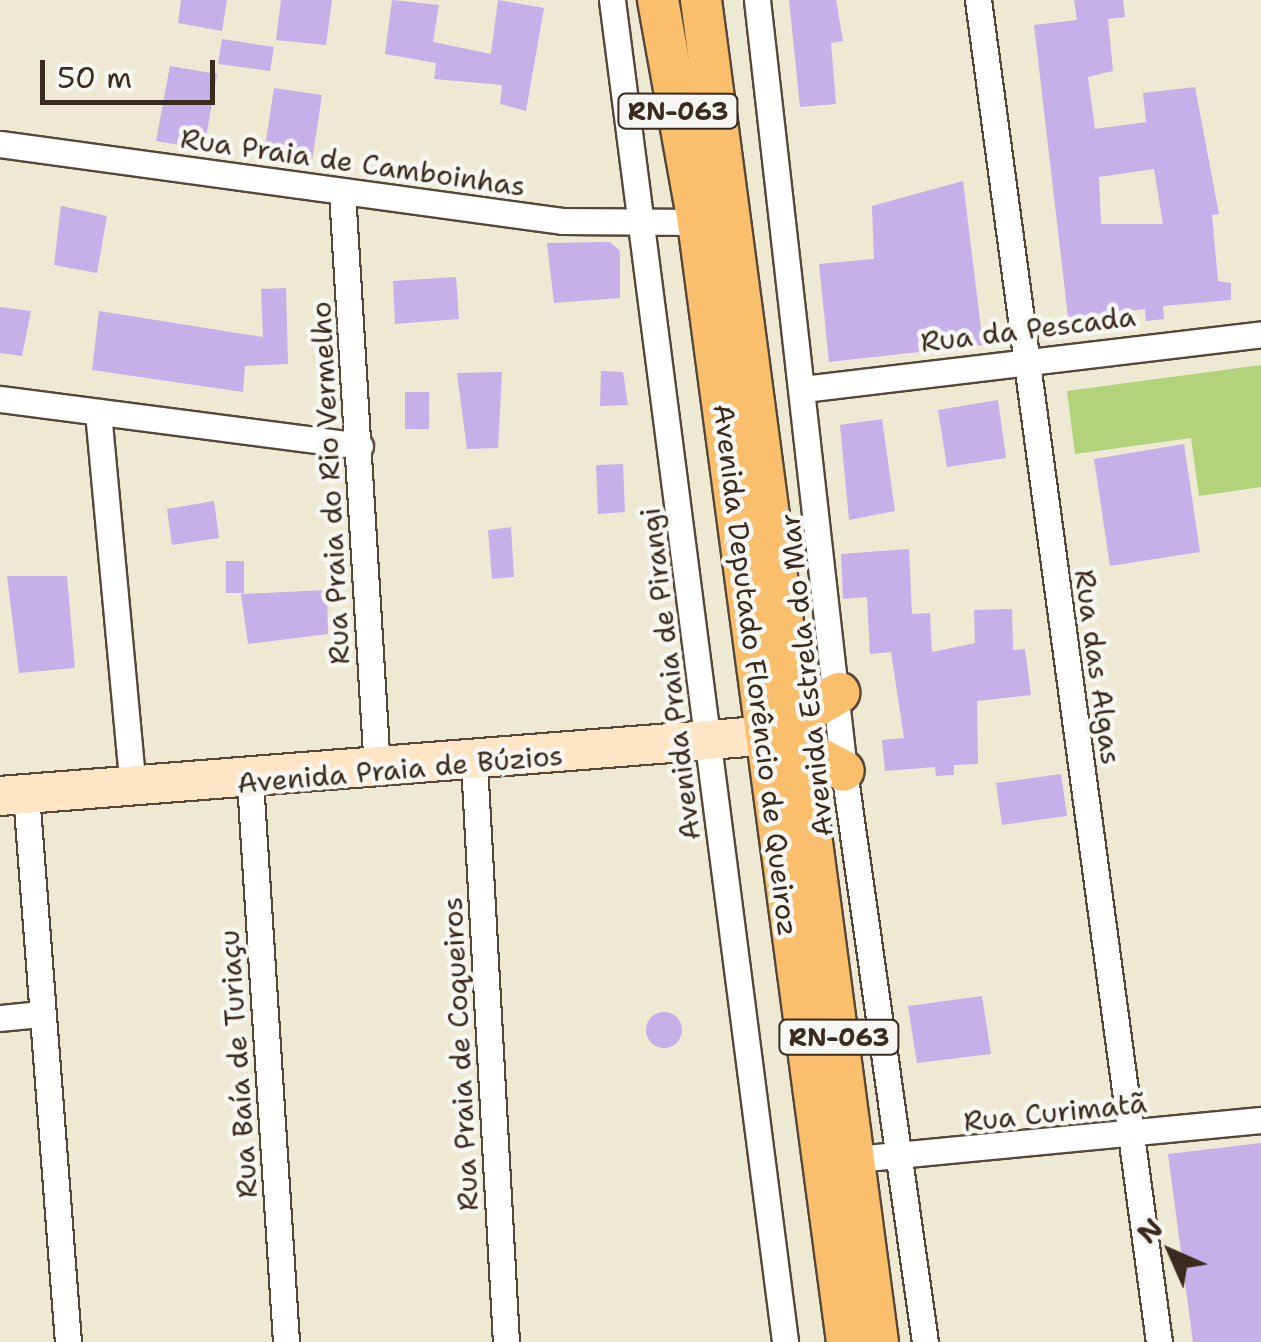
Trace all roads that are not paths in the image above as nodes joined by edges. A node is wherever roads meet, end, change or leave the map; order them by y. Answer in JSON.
{"nodes":[{"id":1,"x":612,"y":0,"type":"edge"},
{"id":2,"x":658,"y":0,"type":"edge"},
{"id":3,"x":701,"y":0,"type":"edge"},
{"id":4,"x":757,"y":0,"type":"edge"},
{"id":5,"x":978,"y":0,"type":"edge"},
{"id":6,"x":0,"y":144,"type":"edge"},
{"id":7,"x":342,"y":192,"type":"junction"},
{"id":8,"x":698,"y":222,"type":"junction"},
{"id":9,"x":648,"y":226,"type":"junction"},
{"id":10,"x":1261,"y":334,"type":"edge"},
{"id":11,"x":1025,"y":358,"type":"junction"},
{"id":12,"x":803,"y":389,"type":"junction"},
{"id":13,"x":0,"y":399,"type":"edge"},
{"id":14,"x":98,"y":412,"type":"junction"},
{"id":15,"x":360,"y":446,"type":"junction"},
{"id":16,"x":839,"y":693,"type":"junction"},
{"id":17,"x":791,"y":733,"type":"junction"},
{"id":18,"x":706,"y":743,"type":"junction"},
{"id":19,"x":474,"y":763,"type":"junction"},
{"id":20,"x":377,"y":770,"type":"junction"},
{"id":21,"x":844,"y":770,"type":"junction"},
{"id":22,"x":250,"y":782,"type":"junction"},
{"id":23,"x":133,"y":787,"type":"junction"},
{"id":24,"x":13,"y":795,"type":"edge"},
{"id":25,"x":41,"y":1014,"type":"junction"},
{"id":26,"x":0,"y":1018,"type":"edge"},
{"id":27,"x":1261,"y":1120,"type":"edge"},
{"id":28,"x":1132,"y":1135,"type":"junction"},
{"id":29,"x":902,"y":1158,"type":"junction"},
{"id":30,"x":855,"y":1159,"type":"junction"},
{"id":31,"x":68,"y":1342,"type":"edge"},
{"id":32,"x":286,"y":1342,"type":"edge"},
{"id":33,"x":506,"y":1342,"type":"edge"},
{"id":34,"x":785,"y":1342,"type":"edge"},
{"id":35,"x":847,"y":1342,"type":"edge"},
{"id":36,"x":878,"y":1342,"type":"edge"},
{"id":37,"x":926,"y":1342,"type":"edge"},
{"id":38,"x":1159,"y":1342,"type":"edge"}],
"edges":[{"from":1,"to":9,"type":"street","name":"Avenida Praia de Pirangi"},
{"from":2,"to":8,"type":"main road","name":"Avenida Deputado Florêncio de Queiroz","number":"RN-063"},
{"from":3,"to":17,"type":"main road","name":"Avenida Deputado Florêncio de Queiroz","number":"RN-063"},
{"from":4,"to":12,"type":"street","name":"Avenida Estrela do Mar"},
{"from":5,"to":11,"type":"street","name":"Rua das Algas"},
{"from":6,"to":7,"type":"street","name":"Rua Praia de Camboinhas"},
{"from":7,"to":9,"type":"street","name":"Rua Praia de Camboinhas"},
{"from":7,"to":15,"type":"street","name":"Rua Praia do Rio Vermelho"},
{"from":8,"to":9,"type":"street","name":"Rua Praia de Camboinhas"},
{"from":8,"to":17,"type":"main road","name":"Avenida Deputado Florêncio de Queiroz","number":"RN-063"},
{"from":9,"to":18,"type":"street","name":"Avenida Praia de Pirangi"},
{"from":10,"to":11,"type":"street","name":"Rua da Pescada"},
{"from":11,"to":12,"type":"street","name":"Rua da Pescada"},
{"from":11,"to":28,"type":"street","name":"Rua das Algas"},
{"from":12,"to":16,"type":"street","name":"Avenida Estrela do Mar"},
{"from":13,"to":14,"type":"street"},
{"from":14,"to":15,"type":"street"},
{"from":14,"to":23,"type":"street"},
{"from":15,"to":20,"type":"street","name":"Rua Praia do Rio Vermelho"},
{"from":16,"to":17,"type":"main road"},
{"from":16,"to":21,"type":"street","name":"Avenida Estrela do Mar"},
{"from":17,"to":18,"type":"main road","name":"Avenida Praia de Búzios"},
{"from":17,"to":21,"type":"main road"},
{"from":17,"to":30,"type":"main road","name":"Avenida Deputado Florêncio de Queiroz","number":"RN-063"},
{"from":17,"to":35,"type":"main road","name":"Avenida Deputado Florêncio de Queiroz","number":"RN-063"},
{"from":18,"to":19,"type":"main road","name":"Avenida Praia de Búzios"},
{"from":18,"to":34,"type":"street","name":"Avenida Praia de Pirangi"},
{"from":19,"to":20,"type":"main road","name":"Avenida Praia de Búzios"},
{"from":19,"to":33,"type":"street","name":"Rua Praia de Coqueiros"},
{"from":20,"to":22,"type":"main road","name":"Avenida Praia de Búzios"},
{"from":21,"to":29,"type":"street","name":"Avenida Estrela do Mar"},
{"from":22,"to":23,"type":"main road","name":"Avenida Praia de Búzios"},
{"from":22,"to":32,"type":"street","name":"Rua Baía de Turiaçu"},
{"from":23,"to":24,"type":"main road","name":"Avenida Praia de Búzios"},
{"from":24,"to":25,"type":"street"},
{"from":25,"to":26,"type":"street"},
{"from":25,"to":31,"type":"street"},
{"from":27,"to":28,"type":"street","name":"Rua Curimatã"},
{"from":28,"to":29,"type":"street","name":"Rua Curimatã"},
{"from":28,"to":38,"type":"street","name":"Rua das Algas"},
{"from":29,"to":30,"type":"street","name":"Rua Curimatã"},
{"from":29,"to":37,"type":"street","name":"Avenida Estrela do Mar"},
{"from":30,"to":36,"type":"main road","name":"Avenida Deputado Florêncio de Queiroz","number":"RN-063"}]}
